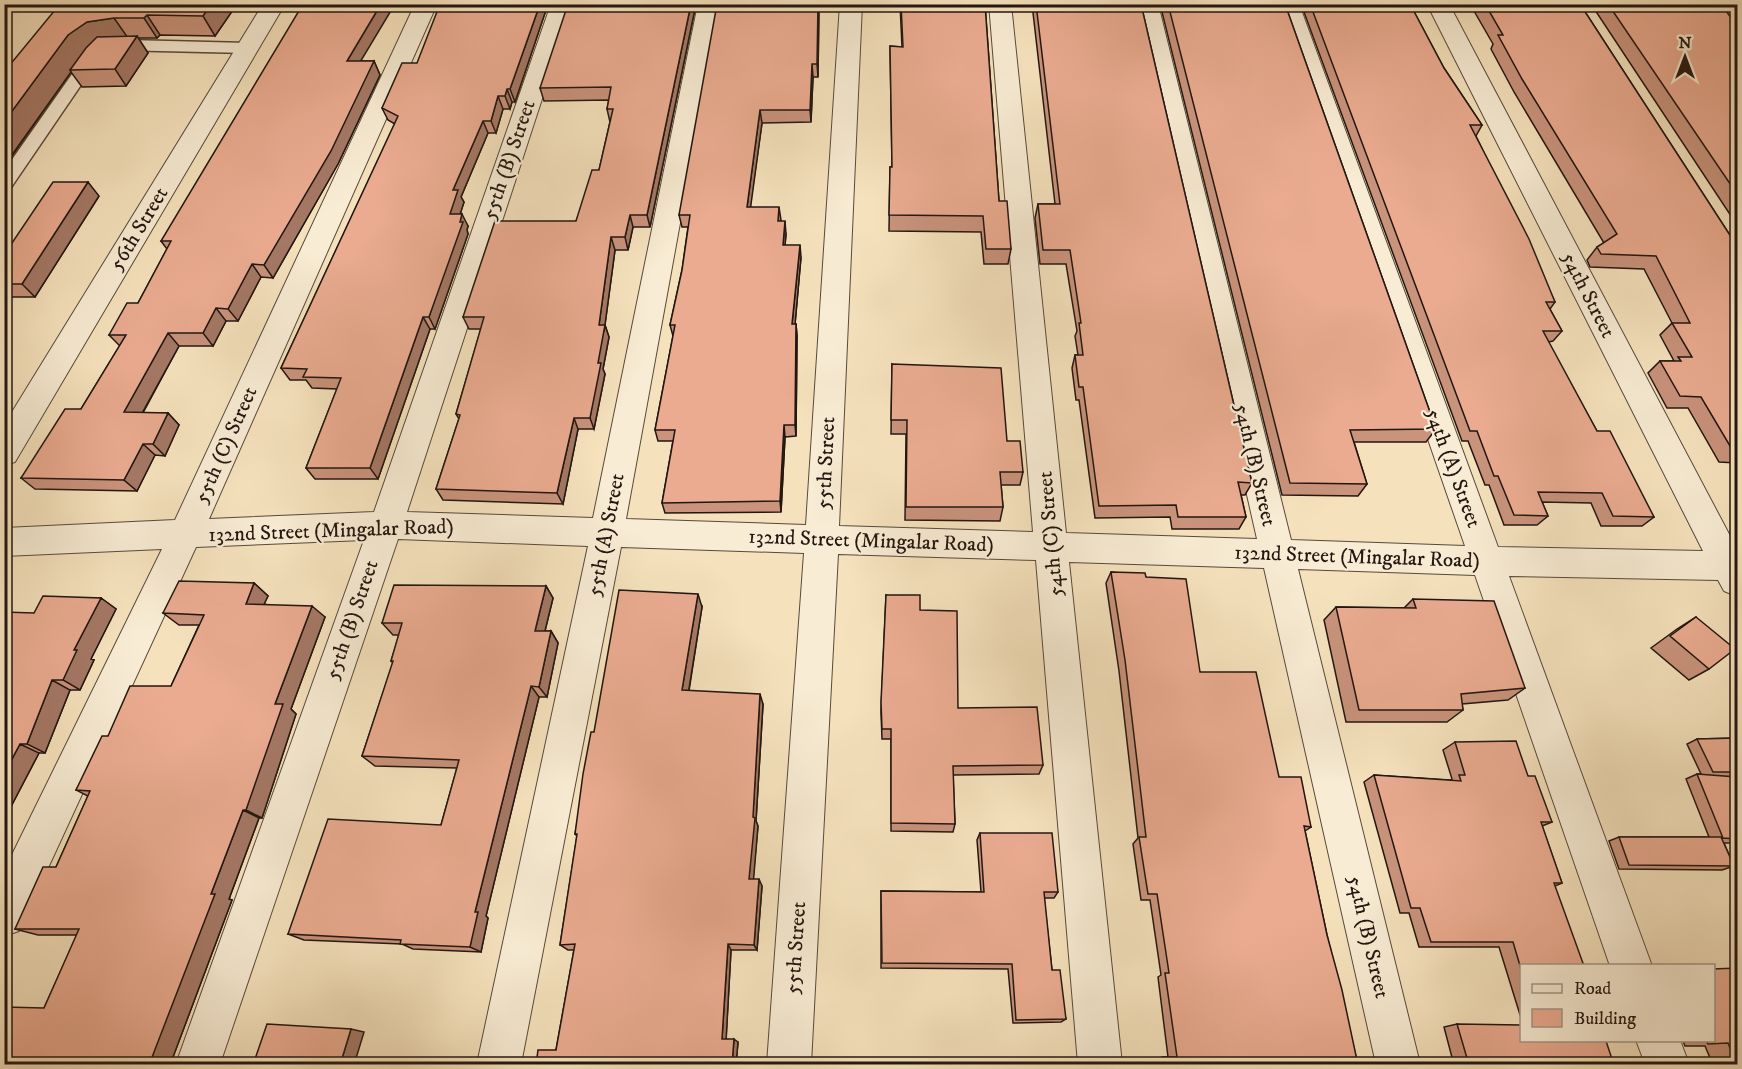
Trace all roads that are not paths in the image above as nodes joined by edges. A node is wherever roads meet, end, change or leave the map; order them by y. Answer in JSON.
{"nodes":[{"id":1,"x":274,"y":4,"type":"edge"},
{"id":2,"x":426,"y":4,"type":"edge"},
{"id":3,"x":562,"y":4,"type":"edge"},
{"id":4,"x":710,"y":4,"type":"edge"},
{"id":5,"x":851,"y":4,"type":"edge"},
{"id":6,"x":1000,"y":4,"type":"edge"},
{"id":7,"x":1147,"y":4,"type":"edge"},
{"id":8,"x":1288,"y":4,"type":"edge"},
{"id":9,"x":1438,"y":4,"type":"edge"},
{"id":10,"x":248,"y":48,"type":"junction"},
{"id":11,"x":4,"y":185,"type":"edge"},
{"id":12,"x":4,"y":453,"type":"edge"},
{"id":13,"x":386,"y":525,"type":"junction"},
{"id":14,"x":607,"y":532,"type":"junction"},
{"id":15,"x":185,"y":535,"type":"junction"},
{"id":16,"x":822,"y":539,"type":"junction"},
{"id":17,"x":4,"y":543,"type":"edge"},
{"id":18,"x":1052,"y":547,"type":"junction"},
{"id":19,"x":1276,"y":554,"type":"junction"},
{"id":20,"x":1486,"y":561,"type":"junction"},
{"id":21,"x":1734,"y":572,"type":"edge"},
{"id":22,"x":4,"y":916,"type":"edge"},
{"id":23,"x":1631,"y":964,"type":"edge"},
{"id":24,"x":1659,"y":1042,"type":"edge"},
{"id":25,"x":198,"y":1065,"type":"edge"},
{"id":26,"x":499,"y":1065,"type":"edge"},
{"id":27,"x":789,"y":1065,"type":"edge"},
{"id":28,"x":1100,"y":1065,"type":"edge"},
{"id":29,"x":1398,"y":1065,"type":"edge"},
{"id":30,"x":1667,"y":1065,"type":"edge"}],
"edges":[{"from":1,"to":10,"type":"street","name":"56th Street"},
{"from":2,"to":15,"type":"street","name":"55th (C) Street"},
{"from":3,"to":13,"type":"street","name":"55th (B) Street"},
{"from":4,"to":14,"type":"street","name":"55th (A) Street"},
{"from":5,"to":16,"type":"street","name":"55th Street"},
{"from":6,"to":18,"type":"street","name":"54th (C) Street"},
{"from":7,"to":19,"type":"street","name":"54th (B) Street"},
{"from":8,"to":20,"type":"street","name":"54th (A) Street"},
{"from":9,"to":21,"type":"street","name":"54th Street"},
{"from":10,"to":11,"type":"lane"},
{"from":10,"to":12,"type":"street","name":"56th Street"},
{"from":13,"to":14,"type":"street","name":"132nd Street (Mingalar Road)"},
{"from":13,"to":15,"type":"street","name":"132nd Street (Mingalar Road)"},
{"from":13,"to":25,"type":"street","name":"55th (B) Street"},
{"from":14,"to":16,"type":"street","name":"132nd Street (Mingalar Road)"},
{"from":14,"to":26,"type":"street","name":"55th (A) Street"},
{"from":15,"to":17,"type":"street","name":"132nd Street (Mingalar Road)"},
{"from":15,"to":22,"type":"street","name":"55th (C) Street"},
{"from":16,"to":18,"type":"street","name":"132nd Street (Mingalar Road)"},
{"from":16,"to":27,"type":"street","name":"55th Street"},
{"from":18,"to":19,"type":"street","name":"132nd Street (Mingalar Road)"},
{"from":18,"to":28,"type":"street","name":"54th (C) Street"},
{"from":19,"to":20,"type":"street","name":"132nd Street (Mingalar Road)"},
{"from":19,"to":29,"type":"street","name":"54th (B) Street"},
{"from":20,"to":21,"type":"street","name":"132nd Street (Mingalar Road)"},
{"from":20,"to":23,"type":"street","name":"54th (A) Street"},
{"from":24,"to":30,"type":"street"}]}
